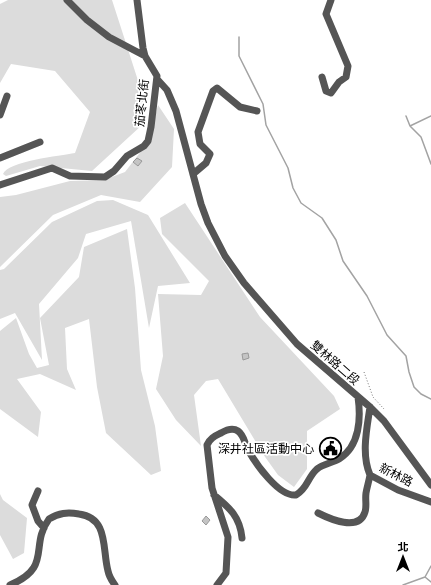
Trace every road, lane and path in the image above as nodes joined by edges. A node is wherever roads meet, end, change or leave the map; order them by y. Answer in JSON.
{"nodes":[{"id":1,"x":66,"y":0,"type":"edge"},
{"id":2,"x":137,"y":0,"type":"edge"},
{"id":3,"x":331,"y":0,"type":"edge"},
{"id":4,"x":145,"y":56,"type":"junction"},
{"id":5,"x":322,"y":76,"type":"dead end"},
{"id":6,"x":157,"y":79,"type":"junction"},
{"id":7,"x":7,"y":96,"type":"dead end"},
{"id":8,"x":257,"y":111,"type":"dead end"},
{"id":9,"x":0,"y":115,"type":"edge"},
{"id":10,"x":40,"y":142,"type":"dead end"},
{"id":11,"x":0,"y":158,"type":"edge"},
{"id":12,"x":193,"y":174,"type":"junction"},
{"id":13,"x":0,"y":185,"type":"edge"},
{"id":14,"x":364,"y":372,"type":"dead end"},
{"id":15,"x":358,"y":397,"type":"junction"},
{"id":16,"x":370,"y":407,"type":"junction"},
{"id":17,"x":384,"y":409,"type":"dead end"},
{"id":18,"x":370,"y":475,"type":"junction"},
{"id":19,"x":431,"y":485,"type":"edge"},
{"id":20,"x":38,"y":491,"type":"dead end"},
{"id":21,"x":214,"y":494,"type":"junction"},
{"id":22,"x":431,"y":502,"type":"edge"},
{"id":23,"x":318,"y":513,"type":"dead end"},
{"id":24,"x":44,"y":528,"type":"junction"},
{"id":25,"x":242,"y":538,"type":"dead end"},
{"id":26,"x":10,"y":585,"type":"edge"},
{"id":27,"x":115,"y":585,"type":"edge"},
{"id":28,"x":217,"y":585,"type":"edge"}],
"edges":[{"from":1,"to":4,"type":"street"},
{"from":2,"to":4,"type":"street","name":"茄苳北街"},
{"from":3,"to":5,"type":"street"},
{"from":4,"to":6,"type":"street","name":"茄苳北街"},
{"from":6,"to":12,"type":"street","name":"雙林路二段"},
{"from":6,"to":13,"type":"street","name":"茄苳北街"},
{"from":7,"to":9,"type":"street"},
{"from":8,"to":12,"type":"street"},
{"from":10,"to":11,"type":"street"},
{"from":12,"to":15,"type":"street","name":"雙林路二段"},
{"from":14,"to":17,"type":"path"},
{"from":15,"to":16,"type":"street","name":"新林路"},
{"from":15,"to":21,"type":"street","name":"雙林路二段"},
{"from":16,"to":18,"type":"street","name":"新林路"},
{"from":16,"to":19,"type":"street","name":"新林路"},
{"from":18,"to":22,"type":"street","name":"新林路"},
{"from":18,"to":23,"type":"street"},
{"from":20,"to":24,"type":"street"},
{"from":21,"to":25,"type":"street"},
{"from":21,"to":28,"type":"street","name":"雙林路二段"},
{"from":24,"to":26,"type":"street"},
{"from":24,"to":27,"type":"street"}]}
